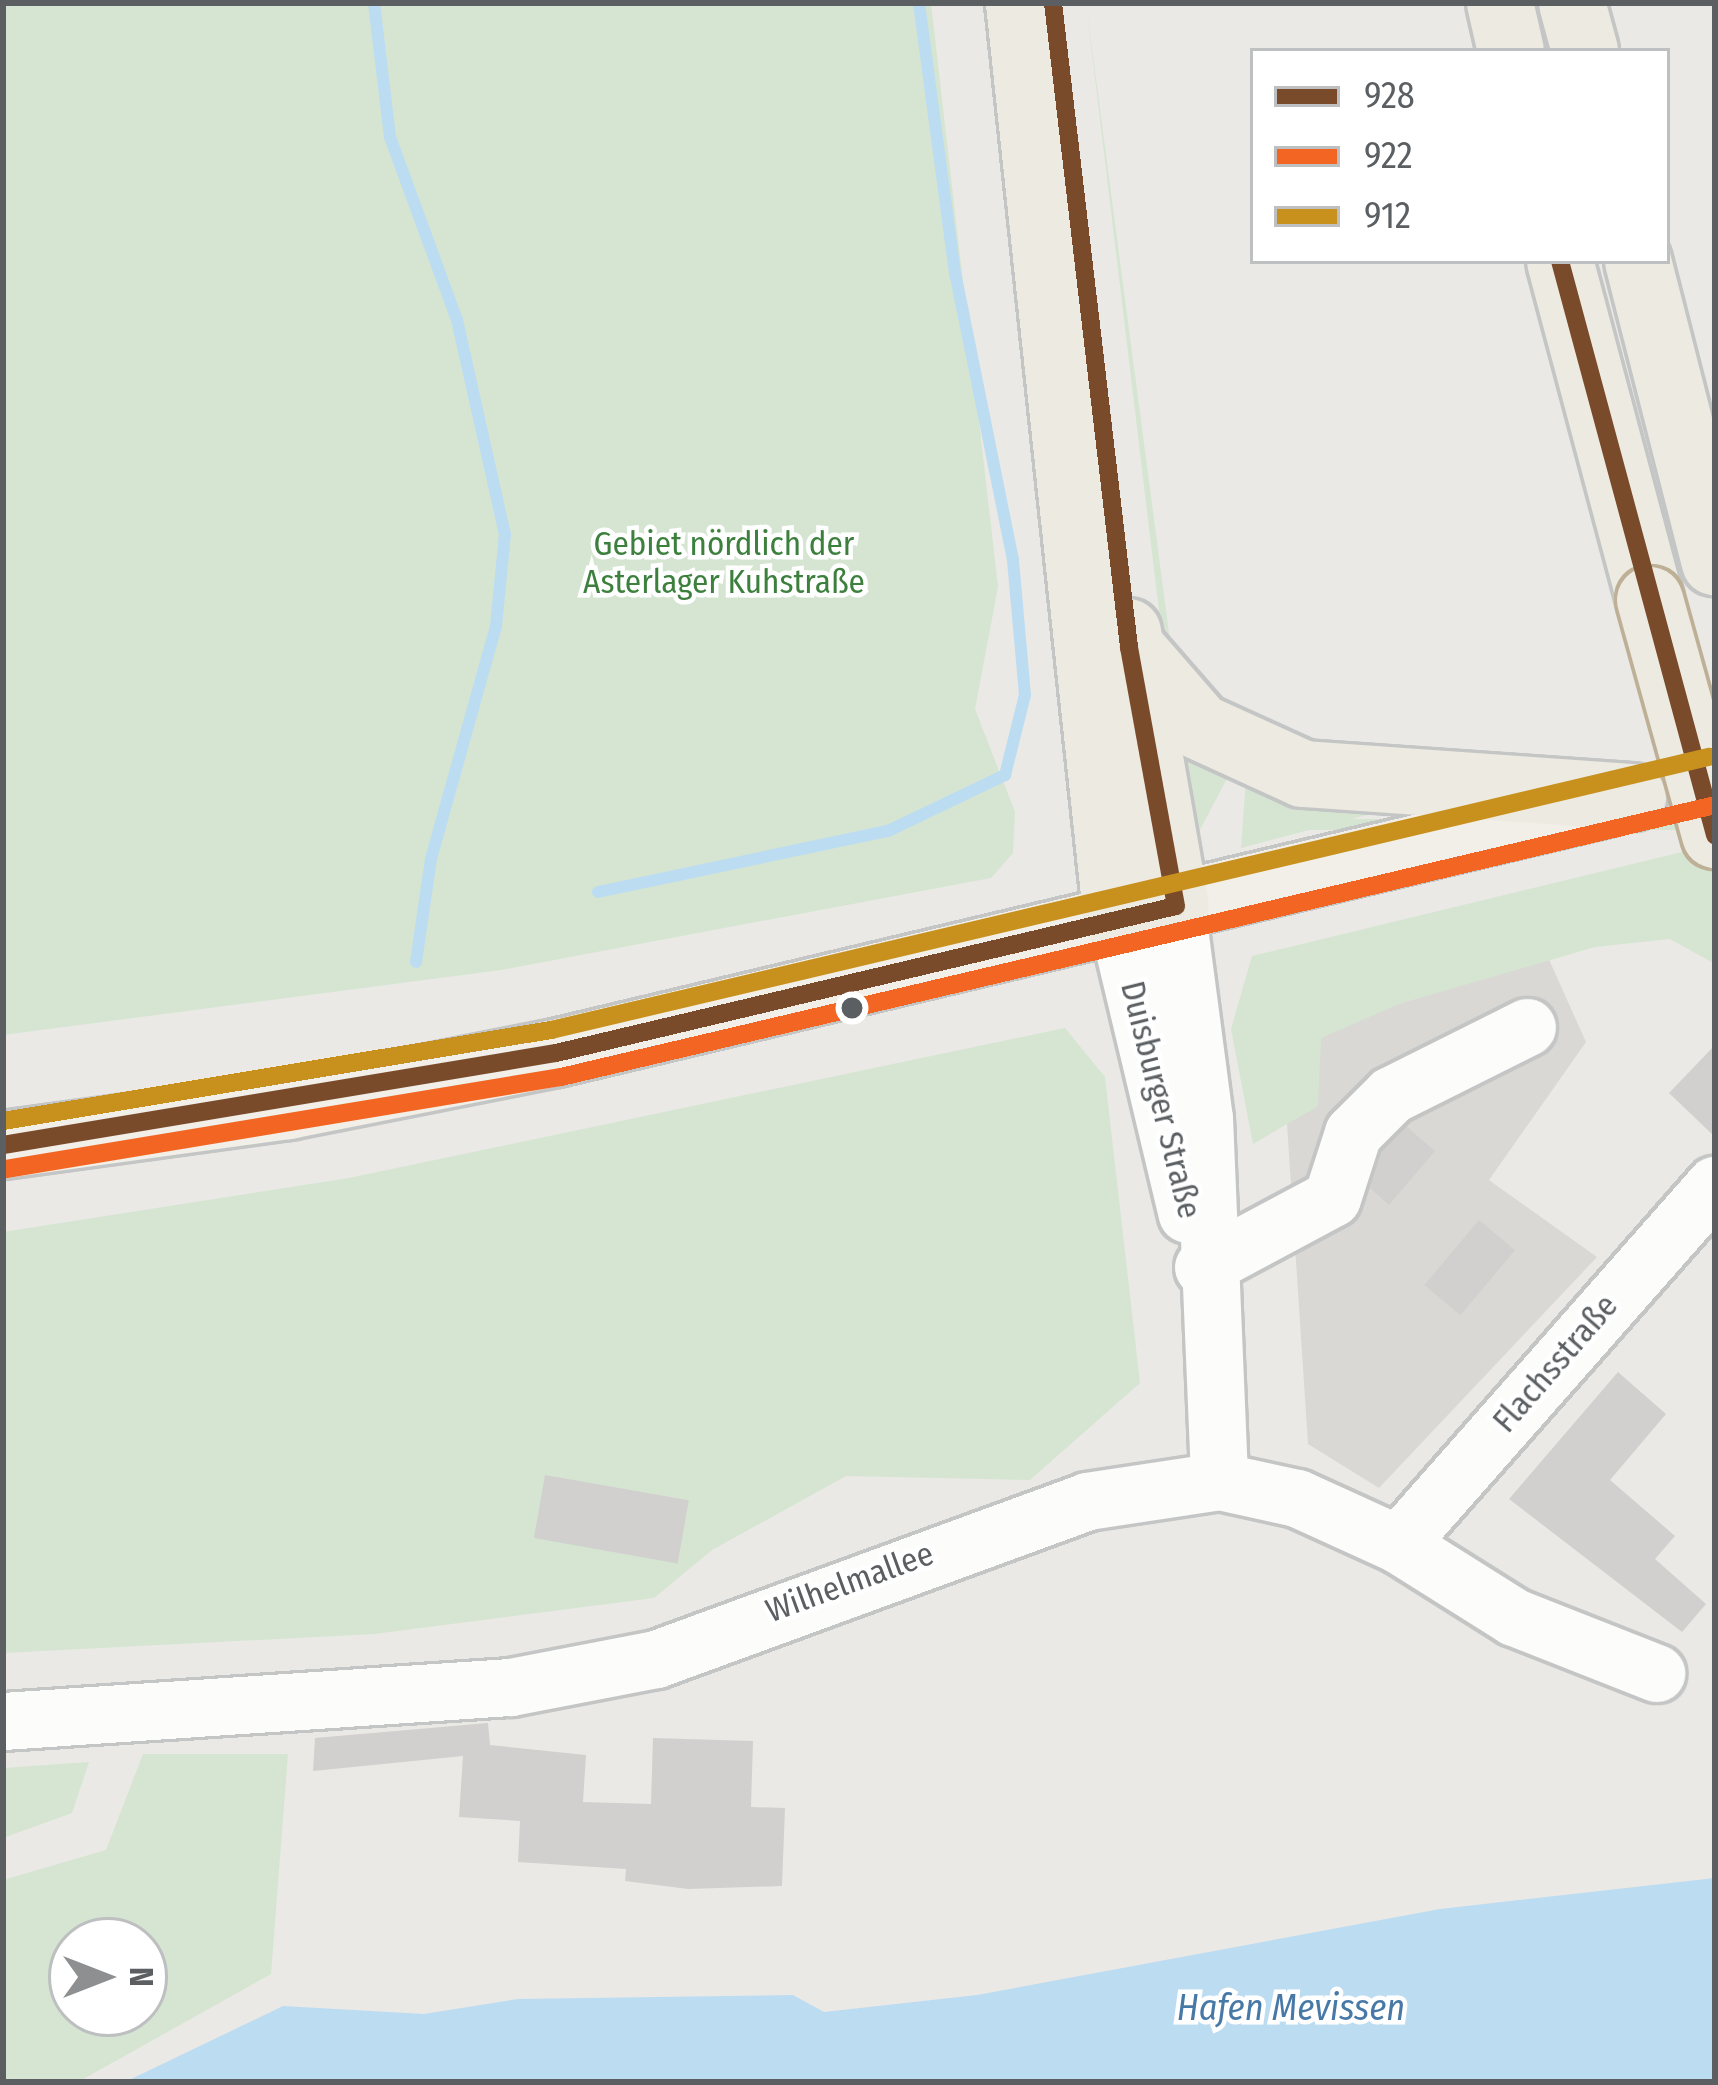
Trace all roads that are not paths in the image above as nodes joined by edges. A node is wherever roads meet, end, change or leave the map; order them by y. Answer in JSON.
{"nodes":[{"id":1,"x":1019,"y":3,"type":"edge"},
{"id":2,"x":1053,"y":3,"type":"edge"},
{"id":3,"x":1500,"y":3,"type":"edge"},
{"id":4,"x":1572,"y":3,"type":"edge"},
{"id":5,"x":1509,"y":48,"type":"edge"},
{"id":6,"x":1584,"y":48,"type":"edge"},
{"id":7,"x":1561,"y":264,"type":"edge"},
{"id":8,"x":1639,"y":264,"type":"edge"},
{"id":9,"x":1715,"y":562,"type":"edge"},
{"id":10,"x":1130,"y":646,"type":"junction"},
{"id":11,"x":1715,"y":780,"type":"edge"},
{"id":12,"x":1634,"y":796,"type":"junction"},
{"id":13,"x":1715,"y":835,"type":"edge"},
{"id":14,"x":1147,"y":914,"type":"junction"},
{"id":15,"x":1527,"y":1027,"type":"dead end"},
{"id":16,"x":3,"y":1144,"type":"edge"},
{"id":17,"x":1715,"y":1185,"type":"edge"},
{"id":18,"x":1203,"y":1268,"type":"junction"},
{"id":19,"x":1219,"y":1481,"type":"junction"},
{"id":20,"x":1398,"y":1544,"type":"junction"},
{"id":21,"x":1656,"y":1673,"type":"dead end"},
{"id":22,"x":3,"y":1721,"type":"edge"}],
"edges":[{"from":1,"to":14,"type":"highway"},
{"from":2,"to":10,"type":"highway"},
{"from":3,"to":5,"type":"highway"},
{"from":4,"to":6,"type":"highway"},
{"from":7,"to":13,"type":"highway","bridge":true},
{"from":8,"to":9,"type":"highway"},
{"from":10,"to":12,"type":"highway"},
{"from":10,"to":14,"type":"highway"},
{"from":11,"to":12,"type":"main road"},
{"from":12,"to":14,"type":"main road"},
{"from":14,"to":16,"type":"main road"},
{"from":14,"to":18,"type":"street","name":"Duisburger Straße"},
{"from":15,"to":18,"type":"street"},
{"from":17,"to":20,"type":"street","name":"Flachsstraße"},
{"from":18,"to":19,"type":"street","name":"Duisburger Straße"},
{"from":19,"to":20,"type":"street","name":"Wilhelmallee"},
{"from":19,"to":22,"type":"street","name":"Wilhelmallee"},
{"from":20,"to":21,"type":"street","name":"Wilhelmallee"}]}
